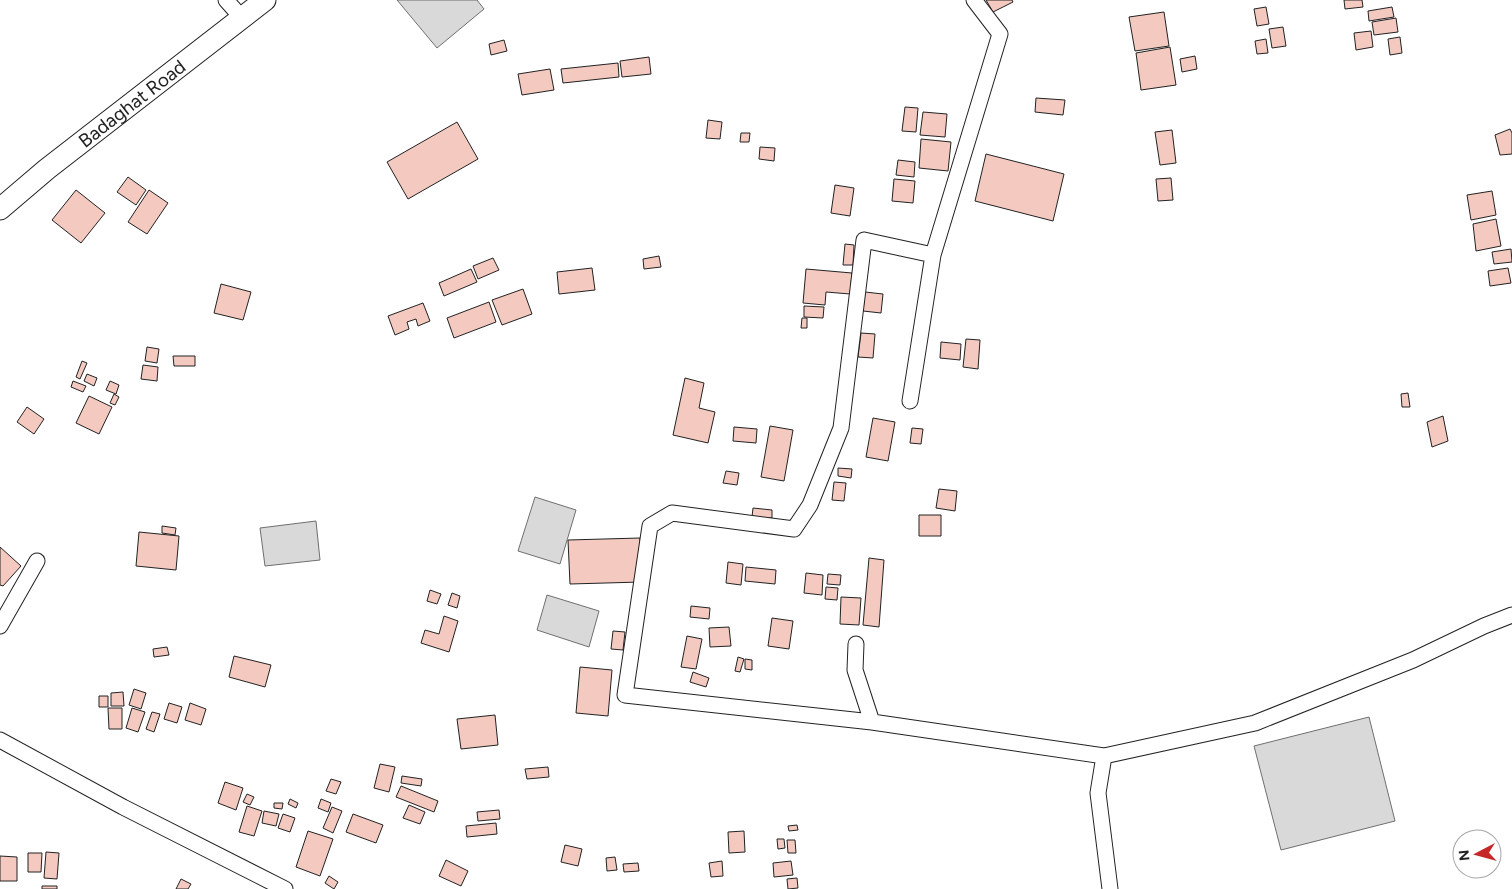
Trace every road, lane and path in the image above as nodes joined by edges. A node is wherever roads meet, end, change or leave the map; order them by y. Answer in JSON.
{"nodes":[{"id":1,"x":226,"y":0,"type":"edge"},
{"id":2,"x":265,"y":0,"type":"edge"},
{"id":3,"x":974,"y":0,"type":"edge"},
{"id":4,"x":242,"y":18,"type":"junction"},
{"id":5,"x":0,"y":209,"type":"edge"},
{"id":6,"x":933,"y":255,"type":"junction"},
{"id":7,"x":910,"y":401,"type":"dead end"},
{"id":8,"x":37,"y":561,"type":"dead end"},
{"id":9,"x":1512,"y":616,"type":"edge"},
{"id":10,"x":0,"y":626,"type":"edge"},
{"id":11,"x":856,"y":644,"type":"dead end"},
{"id":12,"x":872,"y":722,"type":"junction"},
{"id":13,"x":0,"y":740,"type":"edge"},
{"id":14,"x":1104,"y":756,"type":"junction"},
{"id":15,"x":285,"y":889,"type":"edge"},
{"id":16,"x":1110,"y":889,"type":"edge"}],
"edges":[{"from":1,"to":4,"type":"street"},
{"from":2,"to":4,"type":"main road","name":"Badaghat Road"},
{"from":3,"to":6,"type":"street"},
{"from":4,"to":5,"type":"main road","name":"Badaghat Road"},
{"from":6,"to":7,"type":"street"},
{"from":6,"to":12,"type":"street"},
{"from":8,"to":10,"type":"street"},
{"from":9,"to":14,"type":"street"},
{"from":11,"to":12,"type":"street"},
{"from":12,"to":14,"type":"street"},
{"from":13,"to":15,"type":"street"},
{"from":14,"to":16,"type":"street"}]}
